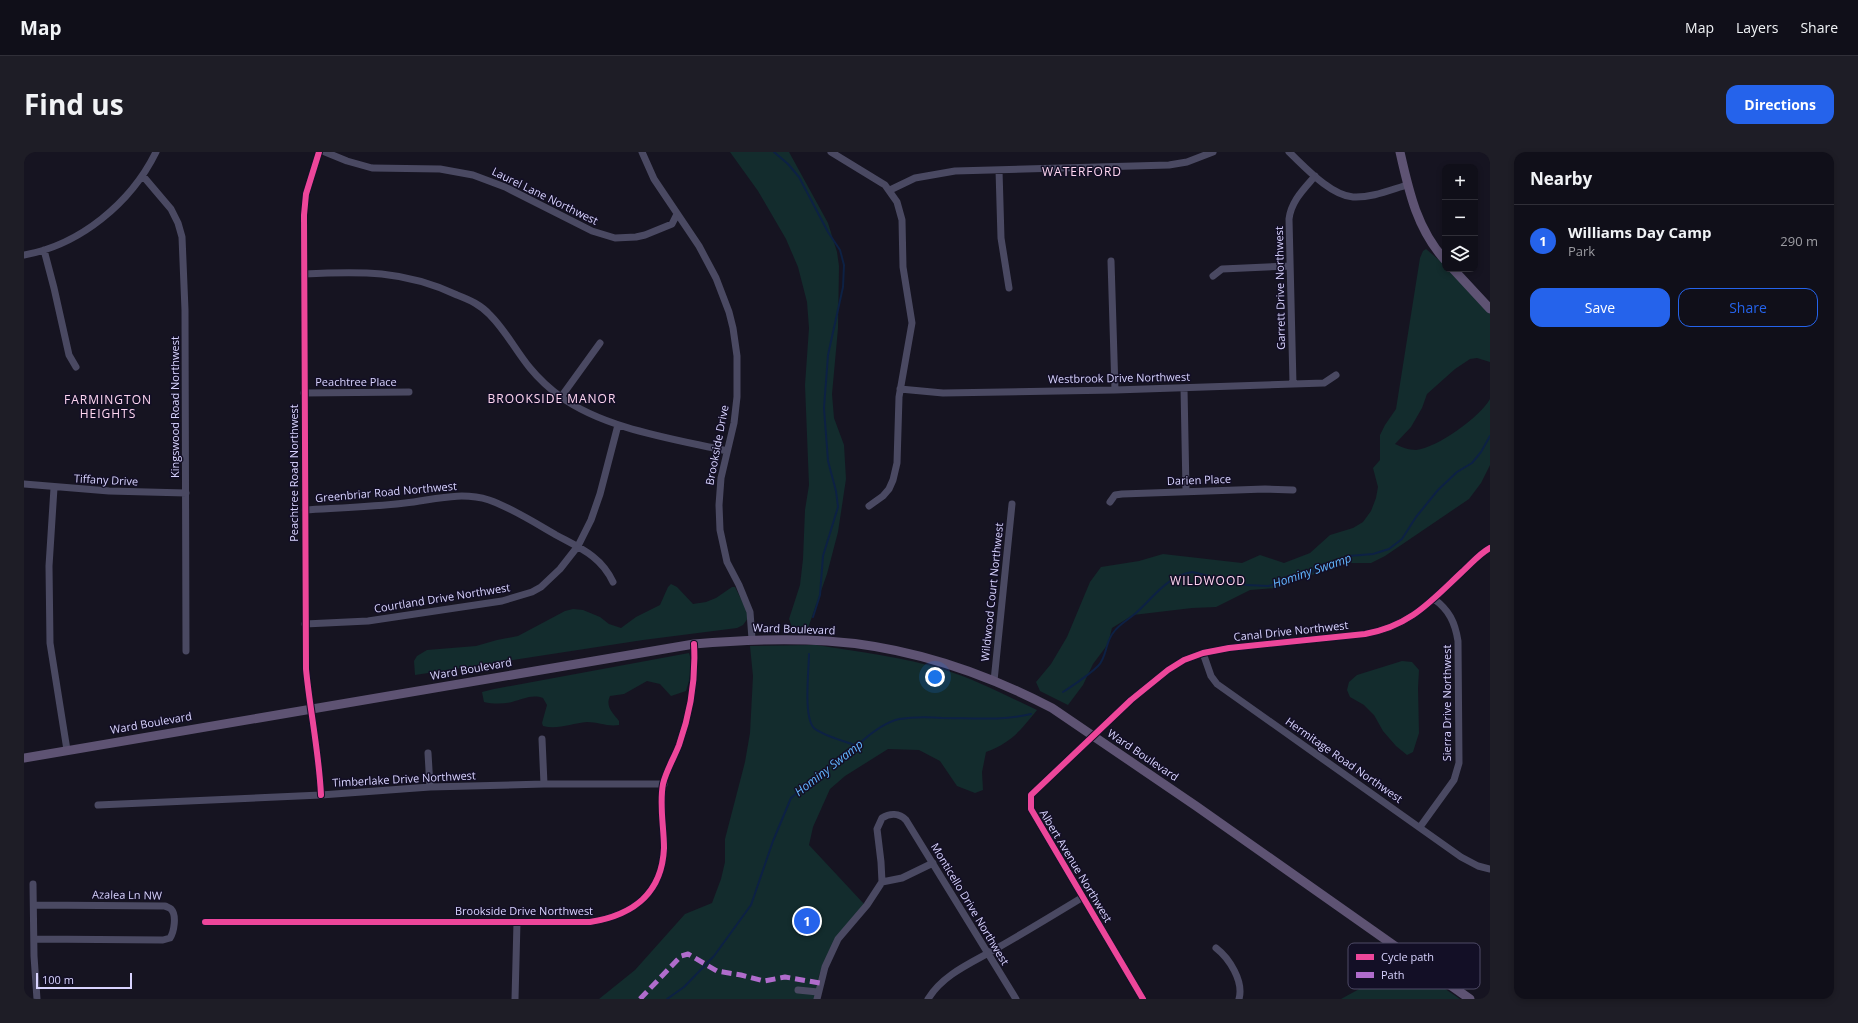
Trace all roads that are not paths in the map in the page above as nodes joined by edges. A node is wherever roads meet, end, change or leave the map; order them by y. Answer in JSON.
{"nodes":[{"id":1,"x":156,"y":152,"type":"edge"},
{"id":2,"x":319,"y":152,"type":"edge"},
{"id":3,"x":326,"y":152,"type":"edge"},
{"id":4,"x":642,"y":152,"type":"edge"},
{"id":5,"x":831,"y":152,"type":"edge"},
{"id":6,"x":1213,"y":152,"type":"edge"},
{"id":7,"x":1289,"y":152,"type":"edge"},
{"id":8,"x":1400,"y":152,"type":"edge"},
{"id":9,"x":999,"y":170,"type":"junction"},
{"id":10,"x":143,"y":176,"type":"junction"},
{"id":11,"x":1315,"y":176,"type":"junction"},
{"id":12,"x":1407,"y":185,"type":"junction"},
{"id":13,"x":890,"y":190,"type":"junction"},
{"id":14,"x":677,"y":214,"type":"junction"},
{"id":15,"x":44,"y":250,"type":"junction"},
{"id":16,"x":24,"y":255,"type":"edge"},
{"id":17,"x":1442,"y":257,"type":"edge"},
{"id":18,"x":1111,"y":261,"type":"dead end"},
{"id":19,"x":1289,"y":266,"type":"junction"},
{"id":20,"x":1457,"y":272,"type":"edge"},
{"id":21,"x":304,"y":274,"type":"junction"},
{"id":22,"x":1213,"y":276,"type":"dead end"},
{"id":23,"x":1009,"y":288,"type":"dead end"},
{"id":24,"x":1490,"y":309,"type":"edge"},
{"id":25,"x":600,"y":343,"type":"dead end"},
{"id":26,"x":76,"y":367,"type":"dead end"},
{"id":27,"x":1336,"y":375,"type":"dead end"},
{"id":28,"x":1293,"y":384,"type":"junction"},
{"id":29,"x":1184,"y":388,"type":"junction"},
{"id":30,"x":900,"y":389,"type":"junction"},
{"id":31,"x":1115,"y":390,"type":"junction"},
{"id":32,"x":409,"y":392,"type":"dead end"},
{"id":33,"x":304,"y":393,"type":"junction"},
{"id":34,"x":561,"y":397,"type":"junction"},
{"id":35,"x":618,"y":425,"type":"junction"},
{"id":36,"x":727,"y":451,"type":"junction"},
{"id":37,"x":24,"y":484,"type":"edge"},
{"id":38,"x":54,"y":488,"type":"junction"},
{"id":39,"x":1293,"y":490,"type":"dead end"},
{"id":40,"x":1186,"y":491,"type":"junction"},
{"id":41,"x":186,"y":493,"type":"junction"},
{"id":42,"x":1110,"y":502,"type":"dead end"},
{"id":43,"x":1012,"y":504,"type":"dead end"},
{"id":44,"x":869,"y":506,"type":"dead end"},
{"id":45,"x":305,"y":510,"type":"junction"},
{"id":46,"x":578,"y":546,"type":"junction"},
{"id":47,"x":1490,"y":548,"type":"edge"},
{"id":48,"x":613,"y":582,"type":"dead end"},
{"id":49,"x":1434,"y":599,"type":"junction"},
{"id":50,"x":305,"y":624,"type":"junction"},
{"id":51,"x":752,"y":639,"type":"junction"},
{"id":52,"x":694,"y":644,"type":"junction"},
{"id":53,"x":186,"y":651,"type":"dead end"},
{"id":54,"x":1203,"y":653,"type":"junction"},
{"id":55,"x":994,"y":681,"type":"junction"},
{"id":56,"x":310,"y":709,"type":"junction"},
{"id":57,"x":1095,"y":736,"type":"junction"},
{"id":58,"x":542,"y":739,"type":"dead end"},
{"id":59,"x":67,"y":750,"type":"junction"},
{"id":60,"x":428,"y":753,"type":"dead end"},
{"id":61,"x":24,"y":758,"type":"edge"},
{"id":62,"x":544,"y":784,"type":"junction"},
{"id":63,"x":664,"y":784,"type":"junction"},
{"id":64,"x":430,"y":787,"type":"junction"},
{"id":65,"x":321,"y":795,"type":"junction"},
{"id":66,"x":98,"y":805,"type":"dead end"},
{"id":67,"x":1420,"y":827,"type":"junction"},
{"id":68,"x":933,"y":863,"type":"junction"},
{"id":69,"x":1490,"y":870,"type":"edge"},
{"id":70,"x":882,"y":882,"type":"junction"},
{"id":71,"x":33,"y":884,"type":"dead end"},
{"id":72,"x":1084,"y":897,"type":"junction"},
{"id":73,"x":34,"y":905,"type":"junction"},
{"id":74,"x":205,"y":922,"type":"dead end"},
{"id":75,"x":517,"y":922,"type":"junction"},
{"id":76,"x":34,"y":939,"type":"junction"},
{"id":77,"x":1390,"y":943,"type":"edge"},
{"id":78,"x":1216,"y":948,"type":"dead end"},
{"id":79,"x":988,"y":954,"type":"junction"},
{"id":80,"x":1456,"y":989,"type":"edge"},
{"id":81,"x":798,"y":990,"type":"dead end"},
{"id":82,"x":818,"y":995,"type":"edge"},
{"id":83,"x":37,"y":999,"type":"edge"},
{"id":84,"x":515,"y":999,"type":"edge"},
{"id":85,"x":928,"y":999,"type":"edge"},
{"id":86,"x":1016,"y":999,"type":"edge"},
{"id":87,"x":1143,"y":999,"type":"edge"},
{"id":88,"x":1238,"y":999,"type":"edge"},
{"id":89,"x":1470,"y":999,"type":"edge"}],
"edges":[{"from":1,"to":10,"type":"street"},
{"from":2,"to":21,"type":"street","name":"Peachtree Road Northwest"},
{"from":3,"to":14,"type":"street","name":"Laurel Lane Northwest"},
{"from":4,"to":14,"type":"street","name":"Brookside Drive"},
{"from":5,"to":13,"type":"street"},
{"from":6,"to":9,"type":"street"},
{"from":7,"to":11,"type":"street"},
{"from":8,"to":12,"type":"main road"},
{"from":9,"to":13,"type":"street"},
{"from":9,"to":23,"type":"street"},
{"from":10,"to":15,"type":"street"},
{"from":10,"to":41,"type":"street","name":"Kingswood Road Northwest"},
{"from":11,"to":12,"type":"street"},
{"from":11,"to":19,"type":"street","name":"Garrett Drive Northwest"},
{"from":12,"to":17,"type":"main road"},
{"from":13,"to":30,"type":"street"},
{"from":14,"to":36,"type":"street","name":"Brookside Drive"},
{"from":15,"to":16,"type":"street"},
{"from":15,"to":26,"type":"street"},
{"from":18,"to":31,"type":"street"},
{"from":19,"to":22,"type":"street"},
{"from":19,"to":28,"type":"street","name":"Garrett Drive Northwest"},
{"from":20,"to":24,"type":"main road"},
{"from":21,"to":33,"type":"street","name":"Peachtree Road Northwest"},
{"from":21,"to":34,"type":"street"},
{"from":25,"to":34,"type":"street"},
{"from":27,"to":28,"type":"street","name":"Westbrook Drive Northwest"},
{"from":28,"to":29,"type":"street","name":"Westbrook Drive Northwest"},
{"from":29,"to":31,"type":"street","name":"Westbrook Drive Northwest"},
{"from":29,"to":40,"type":"street"},
{"from":30,"to":31,"type":"street","name":"Westbrook Drive Northwest"},
{"from":30,"to":44,"type":"street"},
{"from":32,"to":33,"type":"street","name":"Peachtree Place"},
{"from":33,"to":45,"type":"street","name":"Peachtree Road Northwest"},
{"from":34,"to":35,"type":"street"},
{"from":35,"to":36,"type":"street"},
{"from":35,"to":46,"type":"street","name":"Courtland Drive Northwest"},
{"from":36,"to":51,"type":"street","name":"Brookside Drive"},
{"from":37,"to":38,"type":"street","name":"Tiffany Drive"},
{"from":38,"to":41,"type":"street","name":"Tiffany Drive"},
{"from":38,"to":59,"type":"street"},
{"from":39,"to":40,"type":"street","name":"Darien Place"},
{"from":40,"to":42,"type":"street","name":"Darien Place"},
{"from":41,"to":53,"type":"street","name":"Kingswood Road Northwest"},
{"from":43,"to":55,"type":"street","name":"Wildwood Court Northwest"},
{"from":45,"to":46,"type":"street","name":"Greenbriar Road Northwest"},
{"from":45,"to":50,"type":"street","name":"Peachtree Road Northwest"},
{"from":46,"to":48,"type":"street","name":"Greenbriar Road Northwest"},
{"from":46,"to":50,"type":"street","name":"Courtland Drive Northwest"},
{"from":47,"to":49,"type":"street","name":"Canal Drive Northwest"},
{"from":49,"to":54,"type":"street","name":"Canal Drive Northwest"},
{"from":49,"to":67,"type":"street","name":"Sierra Drive Northwest"},
{"from":50,"to":56,"type":"street","name":"Peachtree Road Northwest"},
{"from":51,"to":52,"type":"main road","name":"Ward Boulevard"},
{"from":51,"to":55,"type":"main road","name":"Ward Boulevard"},
{"from":52,"to":56,"type":"main road","name":"Ward Boulevard"},
{"from":52,"to":63,"type":"street","name":"Brookside Drive Northwest"},
{"from":54,"to":57,"type":"street","name":"Canal Drive Northwest"},
{"from":54,"to":67,"type":"street","name":"Hermitage Road Northwest"},
{"from":55,"to":57,"type":"main road","name":"Ward Boulevard"},
{"from":56,"to":59,"type":"main road","name":"Ward Boulevard"},
{"from":56,"to":65,"type":"street","name":"Peachtree Road Northwest"},
{"from":57,"to":72,"type":"street","name":"Albert Avenue Northwest"},
{"from":57,"to":77,"type":"main road","name":"Ward Boulevard"},
{"from":58,"to":62,"type":"street"},
{"from":59,"to":61,"type":"main road","name":"Ward Boulevard"},
{"from":60,"to":64,"type":"street"},
{"from":62,"to":63,"type":"street","name":"Timberlake Drive Northwest"},
{"from":62,"to":64,"type":"street","name":"Timberlake Drive Northwest"},
{"from":63,"to":75,"type":"street","name":"Brookside Drive Northwest"},
{"from":64,"to":65,"type":"street","name":"Timberlake Drive Northwest"},
{"from":65,"to":66,"type":"street","name":"Timberlake Drive Northwest"},
{"from":67,"to":69,"type":"street","name":"Hermitage Road Northwest"},
{"from":68,"to":70,"type":"street"},
{"from":68,"to":70,"type":"street","name":"Monticello Drive Northwest"},
{"from":68,"to":79,"type":"street","name":"Monticello Drive Northwest"},
{"from":70,"to":82,"type":"street"},
{"from":71,"to":73,"type":"street"},
{"from":72,"to":79,"type":"street"},
{"from":72,"to":87,"type":"street","name":"Albert Avenue Northwest"},
{"from":73,"to":76,"type":"street"},
{"from":73,"to":76,"type":"street","name":"Azalea Ln NW"},
{"from":74,"to":75,"type":"street","name":"Brookside Drive Northwest"},
{"from":75,"to":84,"type":"street"},
{"from":76,"to":83,"type":"street"},
{"from":78,"to":88,"type":"street"},
{"from":79,"to":85,"type":"street"},
{"from":79,"to":86,"type":"street","name":"Monticello Drive Northwest"},
{"from":80,"to":89,"type":"main road","name":"Ward Boulevard"},
{"from":81,"to":82,"type":"street"}]}
